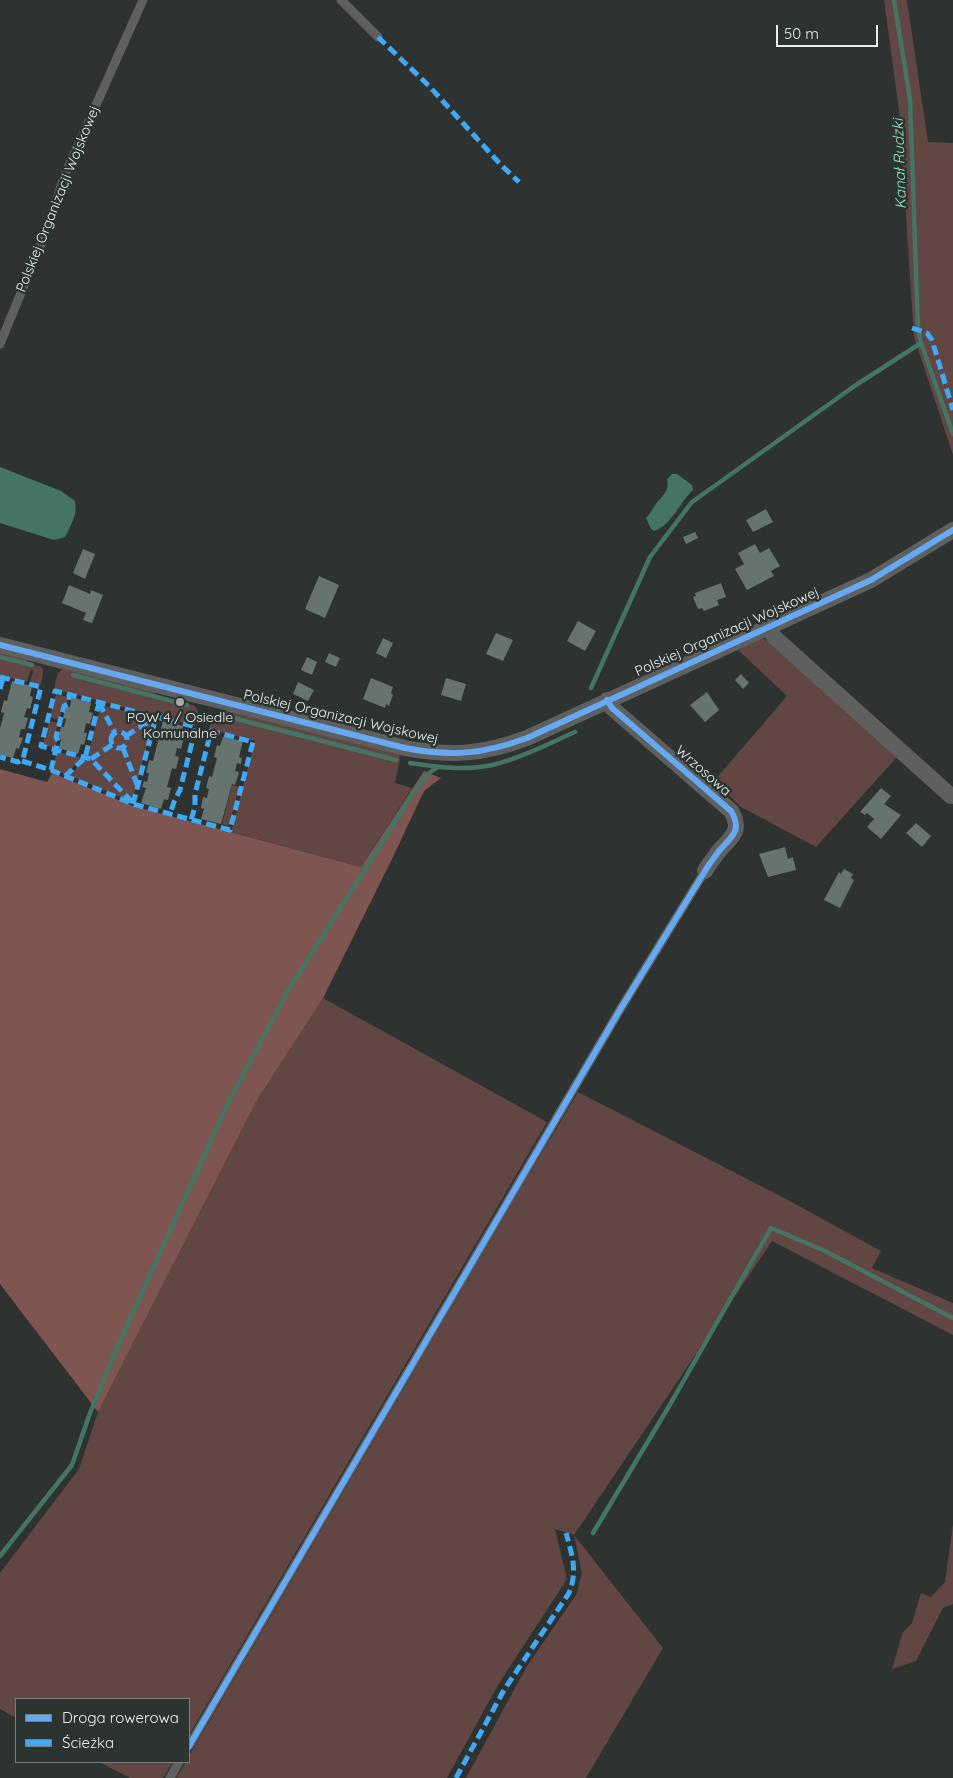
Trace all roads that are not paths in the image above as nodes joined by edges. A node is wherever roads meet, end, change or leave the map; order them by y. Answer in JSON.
{"nodes":[{"id":1,"x":143,"y":0,"type":"edge"},
{"id":2,"x":341,"y":0,"type":"edge"},
{"id":3,"x":378,"y":37,"type":"dead end"},
{"id":4,"x":0,"y":344,"type":"edge"},
{"id":5,"x":953,"y":530,"type":"edge"},
{"id":6,"x":768,"y":626,"type":"junction"},
{"id":7,"x":0,"y":645,"type":"edge"},
{"id":8,"x":607,"y":700,"type":"junction"},
{"id":9,"x":951,"y":796,"type":"dead end"},
{"id":10,"x":705,"y":871,"type":"joint"},
{"id":11,"x":190,"y":1744,"type":"edge"},
{"id":12,"x":178,"y":1763,"type":"edge"},
{"id":13,"x":170,"y":1778,"type":"edge"}],
"edges":[{"from":1,"to":4,"type":"lane","name":"Polskiej Organizacji Wojskowej"},
{"from":2,"to":3,"type":"lane"},
{"from":5,"to":6,"type":"street","name":"Polskiej Organizacji Wojskowej"},
{"from":6,"to":8,"type":"street","name":"Polskiej Organizacji Wojskowej"},
{"from":6,"to":9,"type":"street","name":"Polskiej Organizacji Wojskowej"},
{"from":7,"to":8,"type":"street","name":"Polskiej Organizacji Wojskowej"},
{"from":8,"to":10,"type":"street","name":"Wrzosowa"},
{"from":10,"to":11,"type":"lane"},
{"from":12,"to":13,"type":"lane"}]}
